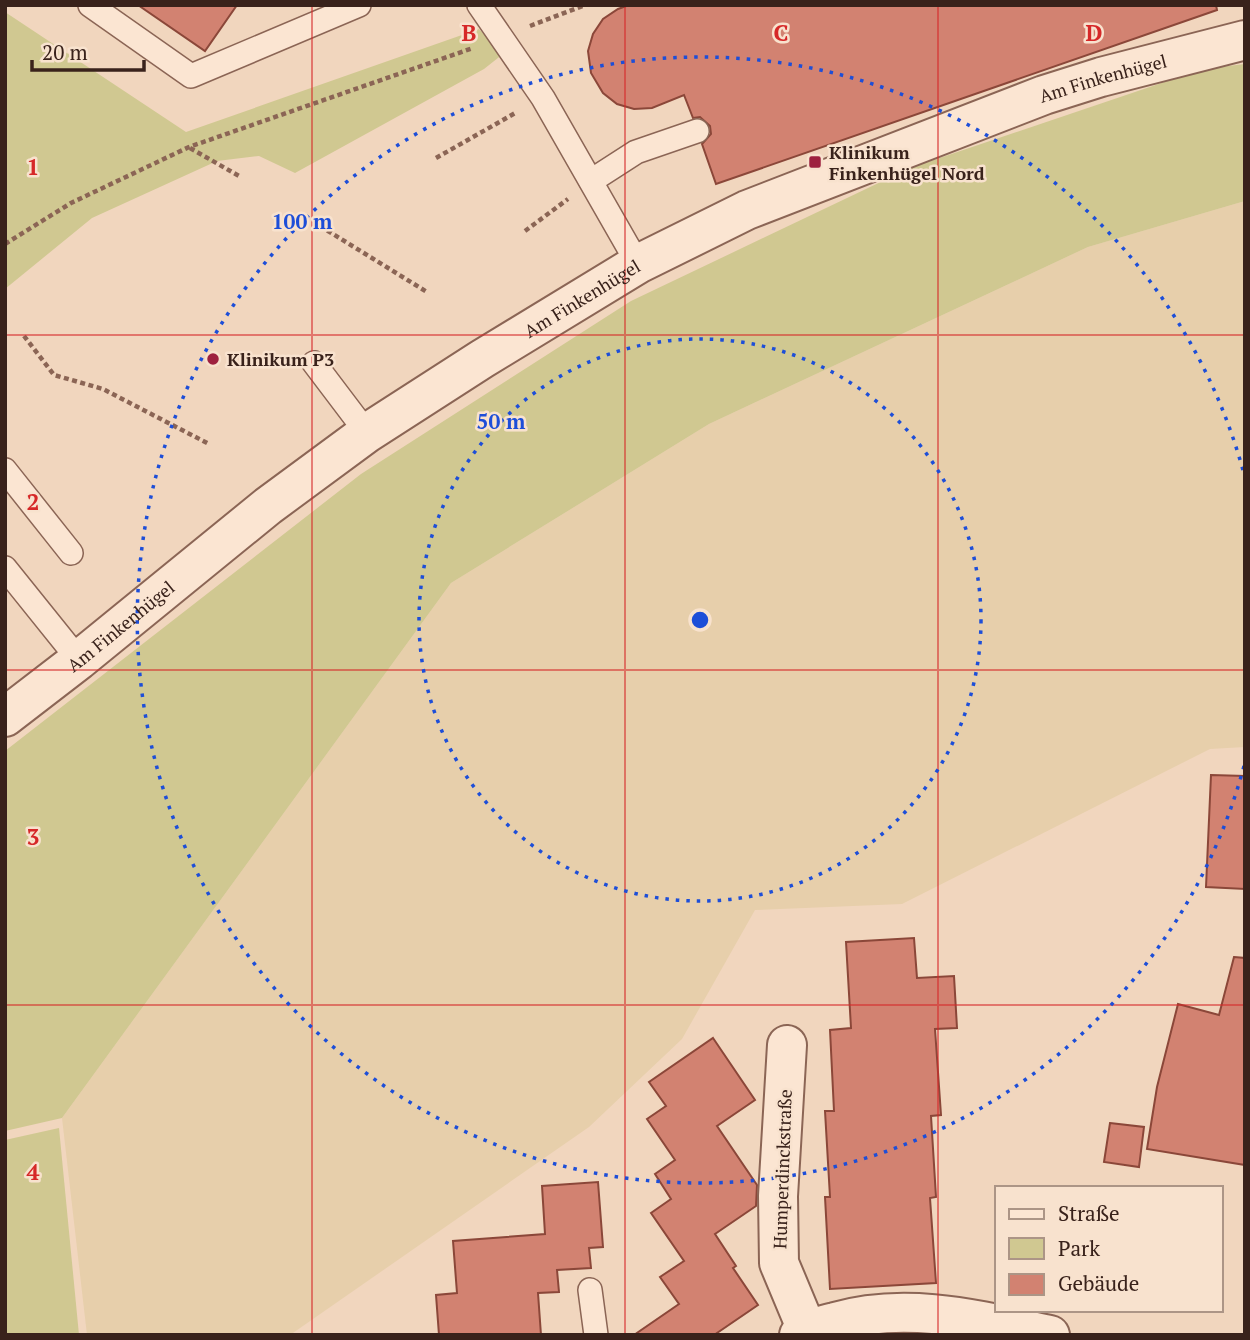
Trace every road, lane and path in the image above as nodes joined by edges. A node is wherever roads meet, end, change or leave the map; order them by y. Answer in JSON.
{"nodes":[{"id":1,"x":90,"y":5,"type":"edge"},
{"id":2,"x":479,"y":5,"type":"edge"},
{"id":3,"x":585,"y":5,"type":"edge"},
{"id":4,"x":357,"y":6,"type":"edge"},
{"id":5,"x":502,"y":37,"type":"junction"},
{"id":6,"x":1245,"y":40,"type":"edge"},
{"id":7,"x":543,"y":98,"type":"junction"},
{"id":8,"x":697,"y":131,"type":"dead end"},
{"id":9,"x":189,"y":147,"type":"junction"},
{"id":10,"x":436,"y":158,"type":"dead end"},
{"id":11,"x":239,"y":176,"type":"dead end"},
{"id":12,"x":591,"y":181,"type":"junction"},
{"id":13,"x":320,"y":226,"type":"dead end"},
{"id":14,"x":525,"y":231,"type":"dead end"},
{"id":15,"x":5,"y":244,"type":"edge"},
{"id":16,"x":638,"y":264,"type":"junction"},
{"id":17,"x":427,"y":292,"type":"dead end"},
{"id":18,"x":24,"y":336,"type":"dead end"},
{"id":19,"x":314,"y":363,"type":"dead end"},
{"id":20,"x":368,"y":433,"type":"junction"},
{"id":21,"x":209,"y":444,"type":"dead end"},
{"id":22,"x":5,"y":470,"type":"edge"},
{"id":23,"x":72,"y":554,"type":"dead end"},
{"id":24,"x":5,"y":568,"type":"edge"},
{"id":25,"x":79,"y":660,"type":"junction"},
{"id":26,"x":5,"y":717,"type":"edge"},
{"id":27,"x":787,"y":1045,"type":"dead end"},
{"id":28,"x":590,"y":1290,"type":"dead end"},
{"id":29,"x":803,"y":1332,"type":"edge"},
{"id":30,"x":596,"y":1335,"type":"edge"},
{"id":31,"x":1050,"y":1335,"type":"edge"}],
"edges":[{"from":1,"to":4,"type":"lane"},
{"from":2,"to":5,"type":"lane"},
{"from":3,"to":5,"type":"path"},
{"from":5,"to":7,"type":"lane"},
{"from":5,"to":9,"type":"path"},
{"from":6,"to":16,"type":"street","name":"Am Finkenhügel"},
{"from":7,"to":10,"type":"path"},
{"from":7,"to":12,"type":"lane"},
{"from":8,"to":12,"type":"lane"},
{"from":9,"to":11,"type":"path"},
{"from":9,"to":15,"type":"path"},
{"from":12,"to":14,"type":"path"},
{"from":12,"to":16,"type":"lane"},
{"from":13,"to":17,"type":"path"},
{"from":16,"to":20,"type":"street","name":"Am Finkenhügel"},
{"from":18,"to":21,"type":"path"},
{"from":19,"to":20,"type":"lane"},
{"from":20,"to":25,"type":"street","name":"Am Finkenhügel"},
{"from":22,"to":23,"type":"lane"},
{"from":24,"to":25,"type":"lane"},
{"from":25,"to":26,"type":"street","name":"Am Finkenhügel"},
{"from":27,"to":29,"type":"street","name":"Humperdinckstraße"},
{"from":28,"to":30,"type":"lane"},
{"from":29,"to":31,"type":"street","name":"Humperdinckstraße"}]}
